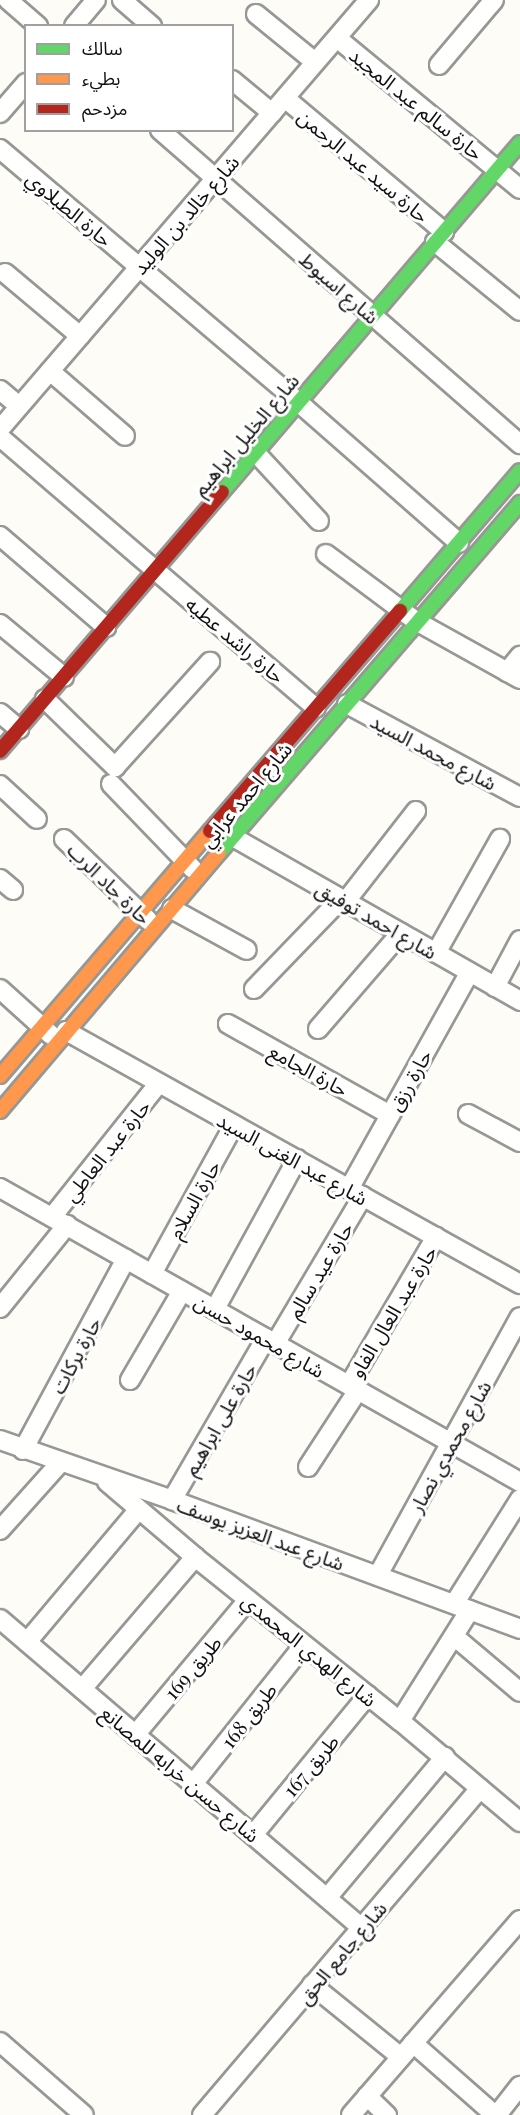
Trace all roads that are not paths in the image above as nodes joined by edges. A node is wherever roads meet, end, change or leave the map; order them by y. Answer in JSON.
{"nodes":[{"id":1,"x":8,"y":0,"type":"edge"},
{"id":2,"x":96,"y":0,"type":"edge"},
{"id":3,"x":122,"y":0,"type":"edge"},
{"id":4,"x":369,"y":0,"type":"edge"},
{"id":5,"x":494,"y":0,"type":"edge"},
{"id":6,"x":256,"y":14,"type":"dead end"},
{"id":7,"x":36,"y":24,"type":"edge"},
{"id":8,"x":76,"y":24,"type":"edge"},
{"id":9,"x":150,"y":24,"type":"edge"},
{"id":10,"x":337,"y":38,"type":"junction"},
{"id":11,"x":315,"y":62,"type":"junction"},
{"id":12,"x":439,"y":65,"type":"dead end"},
{"id":13,"x":234,"y":82,"type":"edge"},
{"id":14,"x":24,"y":85,"type":"edge"},
{"id":15,"x":285,"y":98,"type":"junction"},
{"id":16,"x":0,"y":113,"type":"edge"},
{"id":17,"x":272,"y":113,"type":"junction"},
{"id":18,"x":161,"y":132,"type":"edge"},
{"id":19,"x":520,"y":143,"type":"edge"},
{"id":20,"x":0,"y":149,"type":"edge"},
{"id":21,"x":498,"y":169,"type":"junction"},
{"id":22,"x":216,"y":179,"type":"junction"},
{"id":23,"x":520,"y":189,"type":"edge"},
{"id":24,"x":439,"y":237,"type":"junction"},
{"id":25,"x":139,"y":267,"type":"junction"},
{"id":26,"x":5,"y":273,"type":"dead end"},
{"id":27,"x":520,"y":311,"type":"edge"},
{"id":28,"x":373,"y":315,"type":"junction"},
{"id":29,"x":80,"y":336,"type":"junction"},
{"id":30,"x":50,"y":371,"type":"junction"},
{"id":31,"x":0,"y":390,"type":"edge"},
{"id":32,"x":298,"y":402,"type":"junction"},
{"id":33,"x":19,"y":406,"type":"junction"},
{"id":34,"x":0,"y":429,"type":"edge"},
{"id":35,"x":125,"y":436,"type":"dead end"},
{"id":36,"x":0,"y":437,"type":"edge"},
{"id":37,"x":520,"y":444,"type":"edge"},
{"id":38,"x":255,"y":452,"type":"junction"},
{"id":39,"x":520,"y":471,"type":"edge"},
{"id":40,"x":520,"y":503,"type":"edge"},
{"id":41,"x":319,"y":521,"type":"dead end"},
{"id":42,"x":0,"y":536,"type":"edge"},
{"id":43,"x":459,"y":543,"type":"junction"},
{"id":44,"x":326,"y":554,"type":"dead end"},
{"id":45,"x":155,"y":570,"type":"junction"},
{"id":46,"x":401,"y":609,"type":"junction"},
{"id":47,"x":416,"y":621,"type":"junction"},
{"id":48,"x":0,"y":624,"type":"edge"},
{"id":49,"x":106,"y":627,"type":"junction"},
{"id":50,"x":520,"y":656,"type":"edge"},
{"id":51,"x":210,"y":662,"type":"dead end"},
{"id":52,"x":513,"y":675,"type":"edge"},
{"id":53,"x":64,"y":677,"type":"junction"},
{"id":54,"x":45,"y":699,"type":"junction"},
{"id":55,"x":347,"y":704,"type":"junction"},
{"id":56,"x":316,"y":708,"type":"junction"},
{"id":57,"x":0,"y":713,"type":"edge"},
{"id":58,"x":19,"y":729,"type":"junction"},
{"id":59,"x":0,"y":751,"type":"edge"},
{"id":60,"x":0,"y":784,"type":"edge"},
{"id":61,"x":111,"y":784,"type":"dead end"},
{"id":62,"x":520,"y":797,"type":"edge"},
{"id":63,"x":416,"y":810,"type":"dead end"},
{"id":64,"x":37,"y":819,"type":"dead end"},
{"id":65,"x":233,"y":837,"type":"junction"},
{"id":66,"x":64,"y":839,"type":"dead end"},
{"id":67,"x":500,"y":839,"type":"dead end"},
{"id":68,"x":185,"y":861,"type":"junction"},
{"id":69,"x":200,"y":877,"type":"junction"},
{"id":70,"x":343,"y":900,"type":"junction"},
{"id":71,"x":172,"y":909,"type":"junction"},
{"id":72,"x":140,"y":913,"type":"junction"},
{"id":73,"x":156,"y":928,"type":"junction"},
{"id":74,"x":401,"y":933,"type":"junction"},
{"id":75,"x":520,"y":939,"type":"edge"},
{"id":76,"x":247,"y":950,"type":"dead end"},
{"id":77,"x":436,"y":953,"type":"junction"},
{"id":78,"x":470,"y":972,"type":"junction"},
{"id":79,"x":495,"y":987,"type":"junction"},
{"id":80,"x":0,"y":989,"type":"edge"},
{"id":81,"x":254,"y":989,"type":"dead end"},
{"id":82,"x":520,"y":1001,"type":"edge"},
{"id":83,"x":228,"y":1024,"type":"dead end"},
{"id":84,"x":42,"y":1026,"type":"junction"},
{"id":85,"x":318,"y":1029,"type":"dead end"},
{"id":86,"x":63,"y":1037,"type":"junction"},
{"id":87,"x":0,"y":1076,"type":"edge"},
{"id":88,"x":159,"y":1083,"type":"junction"},
{"id":89,"x":0,"y":1111,"type":"edge"},
{"id":90,"x":468,"y":1114,"type":"dead end"},
{"id":91,"x":390,"y":1115,"type":"junction"},
{"id":92,"x":234,"y":1125,"type":"junction"},
{"id":93,"x":520,"y":1142,"type":"edge"},
{"id":94,"x":297,"y":1159,"type":"junction"},
{"id":95,"x":0,"y":1188,"type":"edge"},
{"id":96,"x":356,"y":1192,"type":"junction"},
{"id":97,"x":59,"y":1221,"type":"junction"},
{"id":98,"x":436,"y":1237,"type":"junction"},
{"id":99,"x":126,"y":1259,"type":"junction"},
{"id":100,"x":152,"y":1274,"type":"junction"},
{"id":101,"x":520,"y":1284,"type":"edge"},
{"id":102,"x":182,"y":1291,"type":"junction"},
{"id":103,"x":0,"y":1308,"type":"edge"},
{"id":104,"x":215,"y":1309,"type":"junction"},
{"id":105,"x":520,"y":1317,"type":"edge"},
{"id":106,"x":271,"y":1341,"type":"junction"},
{"id":107,"x":130,"y":1380,"type":"dead end"},
{"id":108,"x":353,"y":1388,"type":"junction"},
{"id":109,"x":0,"y":1440,"type":"edge"},
{"id":110,"x":451,"y":1443,"type":"junction"},
{"id":111,"x":23,"y":1450,"type":"junction"},
{"id":112,"x":60,"y":1463,"type":"junction"},
{"id":113,"x":308,"y":1467,"type":"dead end"},
{"id":114,"x":101,"y":1476,"type":"junction"},
{"id":115,"x":520,"y":1482,"type":"edge"},
{"id":116,"x":520,"y":1499,"type":"edge"},
{"id":117,"x":172,"y":1500,"type":"junction"},
{"id":118,"x":138,"y":1510,"type":"junction"},
{"id":119,"x":0,"y":1530,"type":"edge"},
{"id":120,"x":195,"y":1557,"type":"junction"},
{"id":121,"x":378,"y":1575,"type":"junction"},
{"id":122,"x":248,"y":1600,"type":"junction"},
{"id":123,"x":462,"y":1607,"type":"junction"},
{"id":124,"x":0,"y":1619,"type":"edge"},
{"id":125,"x":520,"y":1629,"type":"edge"},
{"id":126,"x":455,"y":1637,"type":"junction"},
{"id":127,"x":27,"y":1642,"type":"junction"},
{"id":128,"x":303,"y":1646,"type":"junction"},
{"id":129,"x":82,"y":1689,"type":"junction"},
{"id":130,"x":520,"y":1692,"type":"edge"},
{"id":131,"x":368,"y":1695,"type":"junction"},
{"id":132,"x":400,"y":1721,"type":"junction"},
{"id":133,"x":135,"y":1734,"type":"junction"},
{"id":134,"x":445,"y":1757,"type":"junction"},
{"id":135,"x":193,"y":1784,"type":"junction"},
{"id":136,"x":480,"y":1788,"type":"junction"},
{"id":137,"x":520,"y":1822,"type":"edge"},
{"id":138,"x":253,"y":1835,"type":"junction"},
{"id":139,"x":327,"y":1898,"type":"junction"},
{"id":140,"x":520,"y":1920,"type":"edge"},
{"id":141,"x":361,"y":1927,"type":"junction"},
{"id":142,"x":312,"y":1985,"type":"junction"},
{"id":143,"x":0,"y":2042,"type":"edge"},
{"id":144,"x":413,"y":2043,"type":"junction"},
{"id":145,"x":401,"y":2057,"type":"junction"},
{"id":146,"x":520,"y":2086,"type":"edge"},
{"id":147,"x":367,"y":2096,"type":"junction"},
{"id":148,"x":84,"y":2115,"type":"edge"},
{"id":149,"x":202,"y":2115,"type":"edge"},
{"id":150,"x":351,"y":2115,"type":"edge"},
{"id":151,"x":387,"y":2115,"type":"edge"},
{"id":152,"x":496,"y":2115,"type":"edge"}],
"edges":[{"from":1,"to":7,"type":"street"},
{"from":2,"to":8,"type":"street"},
{"from":3,"to":9,"type":"street"},
{"from":4,"to":10,"type":"street","name":"شارع خالد بن الوليد"},
{"from":5,"to":12,"type":"street"},
{"from":6,"to":11,"type":"street"},
{"from":10,"to":11,"type":"street","name":"شارع خالد بن الوليد"},
{"from":10,"to":21,"type":"street","name":"حارة سالم عبد المجيد"},
{"from":11,"to":15,"type":"street","name":"شارع خالد بن الوليد"},
{"from":13,"to":17,"type":"street"},
{"from":14,"to":16,"type":"street"},
{"from":15,"to":17,"type":"street","name":"شارع خالد بن الوليد"},
{"from":15,"to":24,"type":"street","name":"حارة سيد عبد الرحمن"},
{"from":17,"to":22,"type":"street","name":"شارع خالد بن الوليد"},
{"from":18,"to":22,"type":"street","name":"شارع اسيوط"},
{"from":19,"to":21,"type":"street","name":"شارع الخليل ابراهيم"},
{"from":20,"to":25,"type":"street","name":"حارة الطبلاوي"},
{"from":21,"to":23,"type":"street","name":"حارة سالم عبد المجيد"},
{"from":21,"to":24,"type":"street","name":"شارع الخليل ابراهيم"},
{"from":22,"to":25,"type":"street","name":"شارع خالد بن الوليد"},
{"from":22,"to":28,"type":"street","name":"شارع اسيوط"},
{"from":24,"to":27,"type":"street","name":"حارة سيد عبد الرحمن"},
{"from":24,"to":28,"type":"street","name":"شارع الخليل ابراهيم"},
{"from":25,"to":29,"type":"street","name":"شارع خالد بن الوليد"},
{"from":25,"to":32,"type":"street","name":"حارة الطبلاوي"},
{"from":26,"to":29,"type":"street"},
{"from":28,"to":32,"type":"street","name":"شارع الخليل ابراهيم"},
{"from":28,"to":37,"type":"street","name":"شارع اسيوط"},
{"from":29,"to":30,"type":"street","name":"شارع خالد بن الوليد"},
{"from":30,"to":33,"type":"street","name":"شارع خالد بن الوليد"},
{"from":30,"to":35,"type":"street"},
{"from":31,"to":33,"type":"street"},
{"from":32,"to":38,"type":"street","name":"شارع الخليل ابراهيم"},
{"from":32,"to":43,"type":"street","name":"حارة الطبلاوي"},
{"from":33,"to":34,"type":"street","name":"شارع خالد بن الوليد"},
{"from":36,"to":45,"type":"street","name":"حارة راشد عطيه"},
{"from":38,"to":41,"type":"street"},
{"from":38,"to":45,"type":"street","name":"شارع الخليل ابراهيم"},
{"from":39,"to":43,"type":"street","name":"شارع احمد عرابي"},
{"from":40,"to":47,"type":"street","name":"شارع احمد عرابي"},
{"from":42,"to":49,"type":"street"},
{"from":43,"to":46,"type":"street","name":"شارع احمد عرابي"},
{"from":44,"to":46,"type":"street"},
{"from":45,"to":49,"type":"street","name":"شارع الخليل ابراهيم"},
{"from":45,"to":56,"type":"street","name":"حارة راشد عطيه"},
{"from":46,"to":47,"type":"street"},
{"from":46,"to":56,"type":"street","name":"شارع احمد عرابي"},
{"from":47,"to":52,"type":"street"},
{"from":47,"to":55,"type":"street","name":"شارع احمد عرابي"},
{"from":48,"to":53,"type":"street"},
{"from":49,"to":53,"type":"street","name":"شارع الخليل ابراهيم"},
{"from":50,"to":52,"type":"street"},
{"from":51,"to":54,"type":"street"},
{"from":53,"to":54,"type":"street","name":"شارع الخليل ابراهيم"},
{"from":54,"to":58,"type":"street","name":"شارع الخليل ابراهيم"},
{"from":55,"to":62,"type":"street","name":"شارع محمد السيد"},
{"from":55,"to":65,"type":"street","name":"شارع احمد عرابي"},
{"from":56,"to":68,"type":"street","name":"شارع احمد عرابي"},
{"from":57,"to":58,"type":"street"},
{"from":58,"to":59,"type":"street","name":"شارع الخليل ابراهيم"},
{"from":60,"to":64,"type":"street"},
{"from":61,"to":68,"type":"street"},
{"from":63,"to":70,"type":"street"},
{"from":65,"to":69,"type":"street","name":"شارع احمد عرابي"},
{"from":65,"to":70,"type":"street","name":"شارع احمد توفيق"},
{"from":66,"to":72,"type":"street","name":"حارة جاد الرب"},
{"from":67,"to":77,"type":"street"},
{"from":68,"to":69,"type":"street"},
{"from":68,"to":72,"type":"street","name":"شارع احمد عرابي"},
{"from":69,"to":71,"type":"street","name":"شارع احمد عرابي"},
{"from":70,"to":74,"type":"street","name":"شارع احمد توفيق"},
{"from":70,"to":81,"type":"street"},
{"from":71,"to":73,"type":"street","name":"شارع احمد عرابي"},
{"from":71,"to":76,"type":"street"},
{"from":72,"to":73,"type":"street","name":"حارة جاد الرب"},
{"from":72,"to":84,"type":"street","name":"شارع احمد عرابي"},
{"from":73,"to":86,"type":"street","name":"شارع احمد عرابي"},
{"from":74,"to":77,"type":"street","name":"شارع احمد توفيق"},
{"from":74,"to":85,"type":"street"},
{"from":75,"to":79,"type":"street"},
{"from":77,"to":78,"type":"street","name":"شارع احمد توفيق"},
{"from":78,"to":79,"type":"street","name":"شارع احمد توفيق"},
{"from":78,"to":91,"type":"street","name":"حارة رزق"},
{"from":79,"to":82,"type":"street","name":"شارع احمد توفيق"},
{"from":80,"to":84,"type":"street","name":"شارع عبد الغنى السيد"},
{"from":83,"to":91,"type":"street","name":"حارة الجامع"},
{"from":84,"to":86,"type":"street","name":"شارع عبد الغنى السيد"},
{"from":84,"to":87,"type":"street","name":"شارع احمد عرابي"},
{"from":86,"to":88,"type":"street","name":"شارع عبد الغنى السيد"},
{"from":86,"to":89,"type":"street","name":"شارع احمد عرابي"},
{"from":88,"to":92,"type":"street","name":"شارع عبد الغنى السيد"},
{"from":88,"to":97,"type":"street","name":"حارة عبد العاطي"},
{"from":90,"to":93,"type":"street"},
{"from":91,"to":96,"type":"street","name":"حارة رزق"},
{"from":92,"to":94,"type":"street","name":"شارع عبد الغنى السيد"},
{"from":92,"to":100,"type":"street","name":"حارة السلام"},
{"from":94,"to":96,"type":"street","name":"شارع عبد الغنى السيد"},
{"from":94,"to":104,"type":"street"},
{"from":95,"to":97,"type":"street","name":"شارع محمود حسن"},
{"from":96,"to":98,"type":"street","name":"شارع عبد الغنى السيد"},
{"from":96,"to":106,"type":"street","name":"حارة عيد سالم"},
{"from":97,"to":99,"type":"street","name":"شارع محمود حسن"},
{"from":97,"to":103,"type":"street","name":"حارة عبد العاطي"},
{"from":98,"to":101,"type":"street","name":"شارع عبد الغنى السيد"},
{"from":98,"to":108,"type":"street","name":"حارة عبد العال الفاو"},
{"from":99,"to":100,"type":"street","name":"شارع محمود حسن"},
{"from":99,"to":111,"type":"street","name":"حارة بركات"},
{"from":100,"to":102,"type":"street","name":"شارع محمود حسن"},
{"from":102,"to":104,"type":"street","name":"شارع محمود حسن"},
{"from":102,"to":107,"type":"street"},
{"from":104,"to":106,"type":"street","name":"شارع محمود حسن"},
{"from":105,"to":110,"type":"street","name":"شارع محمدي نصار"},
{"from":106,"to":108,"type":"street","name":"شارع محمود حسن"},
{"from":106,"to":117,"type":"street","name":"حارة على ابراهيم"},
{"from":108,"to":110,"type":"street","name":"شارع محمود حسن"},
{"from":108,"to":113,"type":"street","name":"حارة عبد العال الفاو"},
{"from":109,"to":111,"type":"street","name":"شارع عبد العزيز يوسف"},
{"from":110,"to":115,"type":"street","name":"شارع محمود حسن"},
{"from":110,"to":121,"type":"street","name":"شارع محمدي نصار"},
{"from":111,"to":112,"type":"street","name":"شارع عبد العزيز يوسف"},
{"from":112,"to":114,"type":"street","name":"شارع عبد العزيز يوسف"},
{"from":112,"to":119,"type":"street"},
{"from":114,"to":117,"type":"street","name":"شارع عبد العزيز يوسف"},
{"from":114,"to":118,"type":"street","name":"شارع الهدي المحمدي"},
{"from":116,"to":123,"type":"street"},
{"from":117,"to":121,"type":"street","name":"شارع عبد العزيز يوسف"},
{"from":118,"to":120,"type":"street","name":"شارع الهدي المحمدي"},
{"from":118,"to":127,"type":"street"},
{"from":120,"to":122,"type":"street","name":"شارع الهدي المحمدي"},
{"from":120,"to":129,"type":"street"},
{"from":121,"to":123,"type":"street","name":"شارع عبد العزيز يوسف"},
{"from":122,"to":128,"type":"street","name":"شارع الهدي المحمدي"},
{"from":122,"to":133,"type":"street","name":"طريق 169"},
{"from":123,"to":125,"type":"street","name":"شارع عبد العزيز يوسف"},
{"from":123,"to":126,"type":"street"},
{"from":124,"to":127,"type":"street","name":"شارع حسن خرابه للمصانع"},
{"from":126,"to":130,"type":"street"},
{"from":126,"to":132,"type":"street"},
{"from":127,"to":129,"type":"street","name":"شارع حسن خرابه للمصانع"},
{"from":128,"to":131,"type":"street","name":"شارع الهدي المحمدي"},
{"from":128,"to":135,"type":"street","name":"طريق 168"},
{"from":129,"to":133,"type":"street","name":"شارع حسن خرابه للمصانع"},
{"from":131,"to":132,"type":"street","name":"شارع الهدي المحمدي"},
{"from":131,"to":138,"type":"street","name":"طريق 167"},
{"from":132,"to":134,"type":"street","name":"شارع الهدي المحمدي"},
{"from":133,"to":135,"type":"street","name":"شارع حسن خرابه للمصانع"},
{"from":134,"to":136,"type":"street","name":"شارع الهدي المحمدي"},
{"from":134,"to":139,"type":"street"},
{"from":135,"to":138,"type":"street","name":"شارع حسن خرابه للمصانع"},
{"from":136,"to":137,"type":"street","name":"شارع الهدي المحمدي"},
{"from":136,"to":141,"type":"street","name":"شارع جامع الحق"},
{"from":138,"to":139,"type":"street","name":"شارع حسن خرابه للمصانع"},
{"from":139,"to":141,"type":"street","name":"شارع حسن خرابه للمصانع"},
{"from":140,"to":144,"type":"street"},
{"from":141,"to":142,"type":"street","name":"شارع جامع الحق"},
{"from":142,"to":145,"type":"street"},
{"from":142,"to":149,"type":"street","name":"شارع جامع الحق"},
{"from":143,"to":148,"type":"street"},
{"from":144,"to":145,"type":"street"},
{"from":144,"to":152,"type":"street"},
{"from":145,"to":147,"type":"street"},
{"from":146,"to":152,"type":"street"},
{"from":147,"to":150,"type":"street"},
{"from":147,"to":151,"type":"street"}]}
